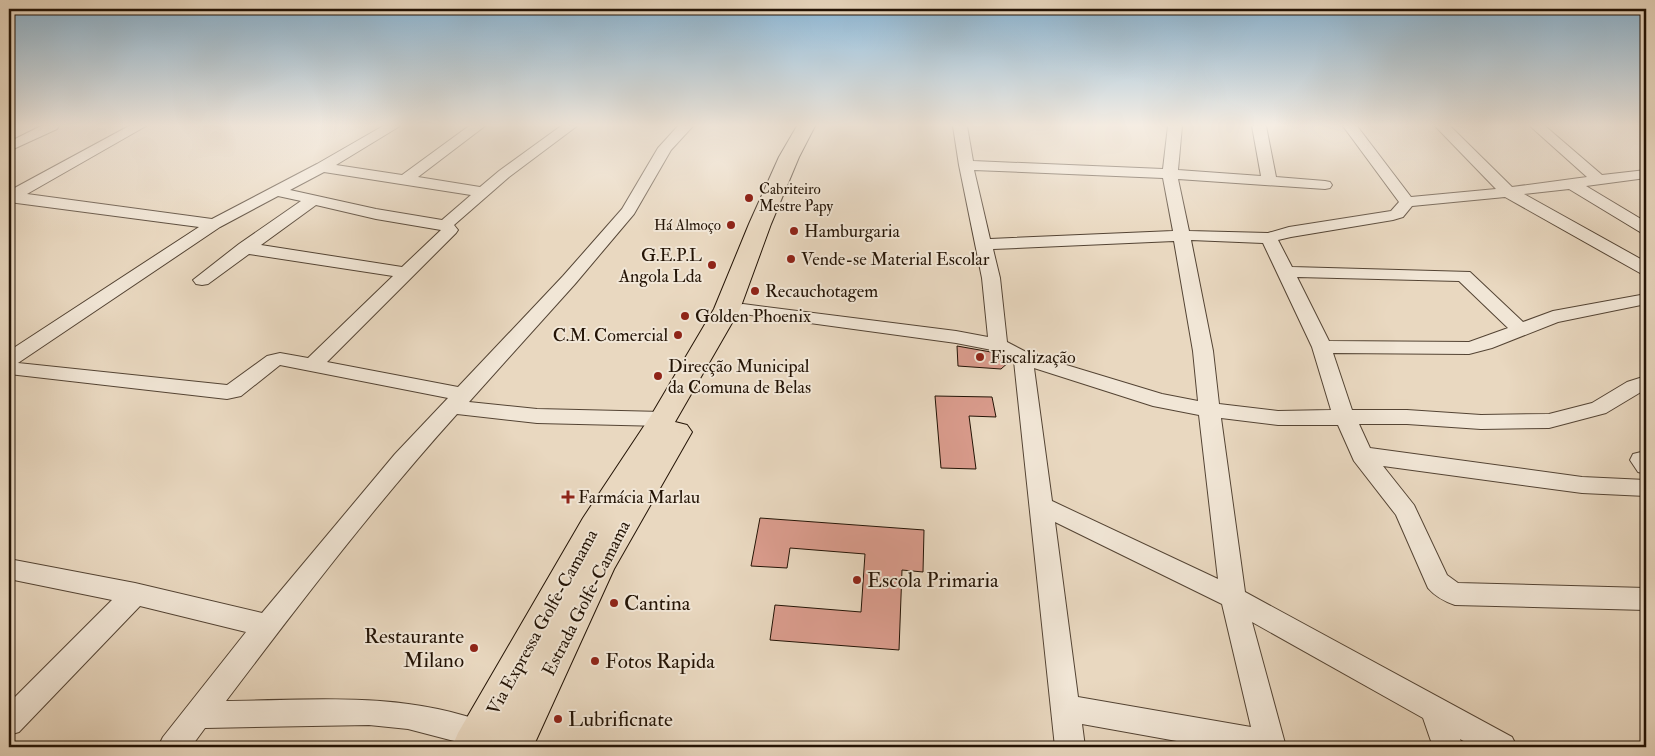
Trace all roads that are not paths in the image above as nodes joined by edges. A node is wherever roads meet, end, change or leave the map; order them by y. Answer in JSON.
{"nodes":[{"id":1,"x":74,"y":161,"type":"edge"},
{"id":2,"x":332,"y":161,"type":"edge"},
{"id":3,"x":430,"y":161,"type":"edge"},
{"id":4,"x":523,"y":161,"type":"edge"},
{"id":5,"x":657,"y":161,"type":"edge"},
{"id":6,"x":787,"y":161,"type":"edge"},
{"id":7,"x":803,"y":161,"type":"edge"},
{"id":8,"x":965,"y":161,"type":"edge"},
{"id":9,"x":1171,"y":161,"type":"edge"},
{"id":10,"x":1265,"y":161,"type":"edge"},
{"id":11,"x":1376,"y":161,"type":"edge"},
{"id":12,"x":1477,"y":161,"type":"edge"},
{"id":13,"x":1577,"y":161,"type":"edge"},
{"id":14,"x":966,"y":165,"type":"junction"},
{"id":15,"x":322,"y":167,"type":"junction"},
{"id":16,"x":1170,"y":174,"type":"junction"},
{"id":17,"x":1646,"y":174,"type":"edge"},
{"id":18,"x":405,"y":180,"type":"junction"},
{"id":19,"x":1598,"y":180,"type":"junction"},
{"id":20,"x":1269,"y":181,"type":"junction"},
{"id":21,"x":1572,"y":184,"type":"junction"},
{"id":22,"x":1325,"y":185,"type":"dead end"},
{"id":23,"x":276,"y":191,"type":"junction"},
{"id":24,"x":483,"y":192,"type":"junction"},
{"id":25,"x":1508,"y":192,"type":"junction"},
{"id":26,"x":10,"y":196,"type":"edge"},
{"id":27,"x":313,"y":200,"type":"junction"},
{"id":28,"x":1407,"y":202,"type":"junction"},
{"id":29,"x":214,"y":224,"type":"junction"},
{"id":30,"x":445,"y":225,"type":"junction"},
{"id":31,"x":1646,"y":228,"type":"edge"},
{"id":32,"x":1183,"y":236,"type":"junction"},
{"id":33,"x":1269,"y":238,"type":"junction"},
{"id":34,"x":984,"y":244,"type":"junction"},
{"id":35,"x":246,"y":248,"type":"junction"},
{"id":36,"x":1646,"y":270,"type":"edge"},
{"id":37,"x":1287,"y":272,"type":"junction"},
{"id":38,"x":405,"y":273,"type":"junction"},
{"id":39,"x":202,"y":280,"type":"dead end"},
{"id":40,"x":1646,"y":299,"type":"edge"},
{"id":41,"x":743,"y":309,"type":"junction"},
{"id":42,"x":1520,"y":330,"type":"junction"},
{"id":43,"x":998,"y":345,"type":"junction"},
{"id":44,"x":1322,"y":346,"type":"junction"},
{"id":45,"x":1023,"y":358,"type":"junction"},
{"id":46,"x":9,"y":360,"type":"edge"},
{"id":47,"x":311,"y":366,"type":"junction"},
{"id":48,"x":9,"y":368,"type":"edge"},
{"id":49,"x":1646,"y":382,"type":"edge"},
{"id":50,"x":459,"y":401,"type":"junction"},
{"id":51,"x":1209,"y":410,"type":"junction"},
{"id":52,"x":1345,"y":418,"type":"junction"},
{"id":53,"x":663,"y":419,"type":"junction"},
{"id":54,"x":1362,"y":455,"type":"junction"},
{"id":55,"x":1646,"y":488,"type":"edge"},
{"id":56,"x":1040,"y":505,"type":"junction"},
{"id":57,"x":9,"y":569,"type":"edge"},
{"id":58,"x":136,"y":594,"type":"junction"},
{"id":59,"x":1233,"y":598,"type":"junction"},
{"id":60,"x":1646,"y":599,"type":"edge"},
{"id":61,"x":266,"y":626,"type":"junction"},
{"id":62,"x":1065,"y":708,"type":"junction"},
{"id":63,"x":1434,"y":708,"type":"junction"},
{"id":64,"x":199,"y":715,"type":"junction"},
{"id":65,"x":9,"y":722,"type":"edge"},
{"id":66,"x":476,"y":741,"type":"edge"},
{"id":67,"x":515,"y":746,"type":"edge"},
{"id":68,"x":1270,"y":746,"type":"edge"},
{"id":69,"x":173,"y":747,"type":"edge"},
{"id":70,"x":1070,"y":747,"type":"edge"},
{"id":71,"x":1448,"y":747,"type":"edge"},
{"id":72,"x":1502,"y":747,"type":"edge"}],
"edges":[{"from":1,"to":26,"type":"street"},
{"from":2,"to":15,"type":"street"},
{"from":3,"to":18,"type":"street"},
{"from":4,"to":24,"type":"street"},
{"from":5,"to":50,"type":"street"},
{"from":6,"to":53,"type":"highway","name":"Via Expressa Golfe-Camama"},
{"from":7,"to":41,"type":"highway","name":"Estrada Golfe-Camama"},
{"from":8,"to":14,"type":"street"},
{"from":9,"to":16,"type":"street"},
{"from":10,"to":20,"type":"street"},
{"from":11,"to":28,"type":"street"},
{"from":12,"to":25,"type":"street"},
{"from":13,"to":19,"type":"street"},
{"from":14,"to":16,"type":"street"},
{"from":14,"to":34,"type":"street"},
{"from":15,"to":18,"type":"street"},
{"from":15,"to":23,"type":"street"},
{"from":16,"to":20,"type":"street"},
{"from":16,"to":32,"type":"street"},
{"from":17,"to":19,"type":"street"},
{"from":18,"to":24,"type":"street"},
{"from":19,"to":21,"type":"street"},
{"from":20,"to":22,"type":"street"},
{"from":21,"to":25,"type":"street"},
{"from":21,"to":31,"type":"street"},
{"from":23,"to":27,"type":"street"},
{"from":23,"to":29,"type":"street"},
{"from":24,"to":30,"type":"street"},
{"from":25,"to":28,"type":"street"},
{"from":25,"to":36,"type":"street"},
{"from":26,"to":29,"type":"street"},
{"from":27,"to":30,"type":"street"},
{"from":27,"to":35,"type":"street"},
{"from":28,"to":33,"type":"street"},
{"from":29,"to":46,"type":"street"},
{"from":30,"to":38,"type":"street"},
{"from":32,"to":33,"type":"street"},
{"from":32,"to":34,"type":"street"},
{"from":32,"to":51,"type":"street"},
{"from":33,"to":37,"type":"street"},
{"from":34,"to":43,"type":"street"},
{"from":35,"to":38,"type":"street"},
{"from":35,"to":39,"type":"street"},
{"from":37,"to":42,"type":"street"},
{"from":37,"to":44,"type":"street"},
{"from":38,"to":47,"type":"street"},
{"from":40,"to":42,"type":"street"},
{"from":41,"to":43,"type":"street"},
{"from":41,"to":67,"type":"highway","name":"Estrada Golfe-Camama"},
{"from":42,"to":44,"type":"street"},
{"from":43,"to":45,"type":"street"},
{"from":44,"to":52,"type":"street"},
{"from":45,"to":51,"type":"street"},
{"from":45,"to":56,"type":"street"},
{"from":47,"to":48,"type":"street"},
{"from":47,"to":50,"type":"street"},
{"from":49,"to":52,"type":"street"},
{"from":50,"to":53,"type":"street"},
{"from":50,"to":61,"type":"street"},
{"from":51,"to":52,"type":"street"},
{"from":51,"to":59,"type":"street"},
{"from":52,"to":54,"type":"street"},
{"from":53,"to":66,"type":"highway","name":"Via Expressa Golfe-Camama"},
{"from":54,"to":55,"type":"street"},
{"from":54,"to":60,"type":"street"},
{"from":56,"to":59,"type":"street"},
{"from":56,"to":62,"type":"street"},
{"from":57,"to":58,"type":"street"},
{"from":58,"to":61,"type":"street"},
{"from":58,"to":65,"type":"street"},
{"from":59,"to":63,"type":"street"},
{"from":59,"to":68,"type":"street"},
{"from":61,"to":64,"type":"street"},
{"from":62,"to":68,"type":"street"},
{"from":62,"to":70,"type":"street"},
{"from":63,"to":71,"type":"street"},
{"from":63,"to":72,"type":"street"},
{"from":64,"to":66,"type":"street"},
{"from":64,"to":69,"type":"street"}]}
